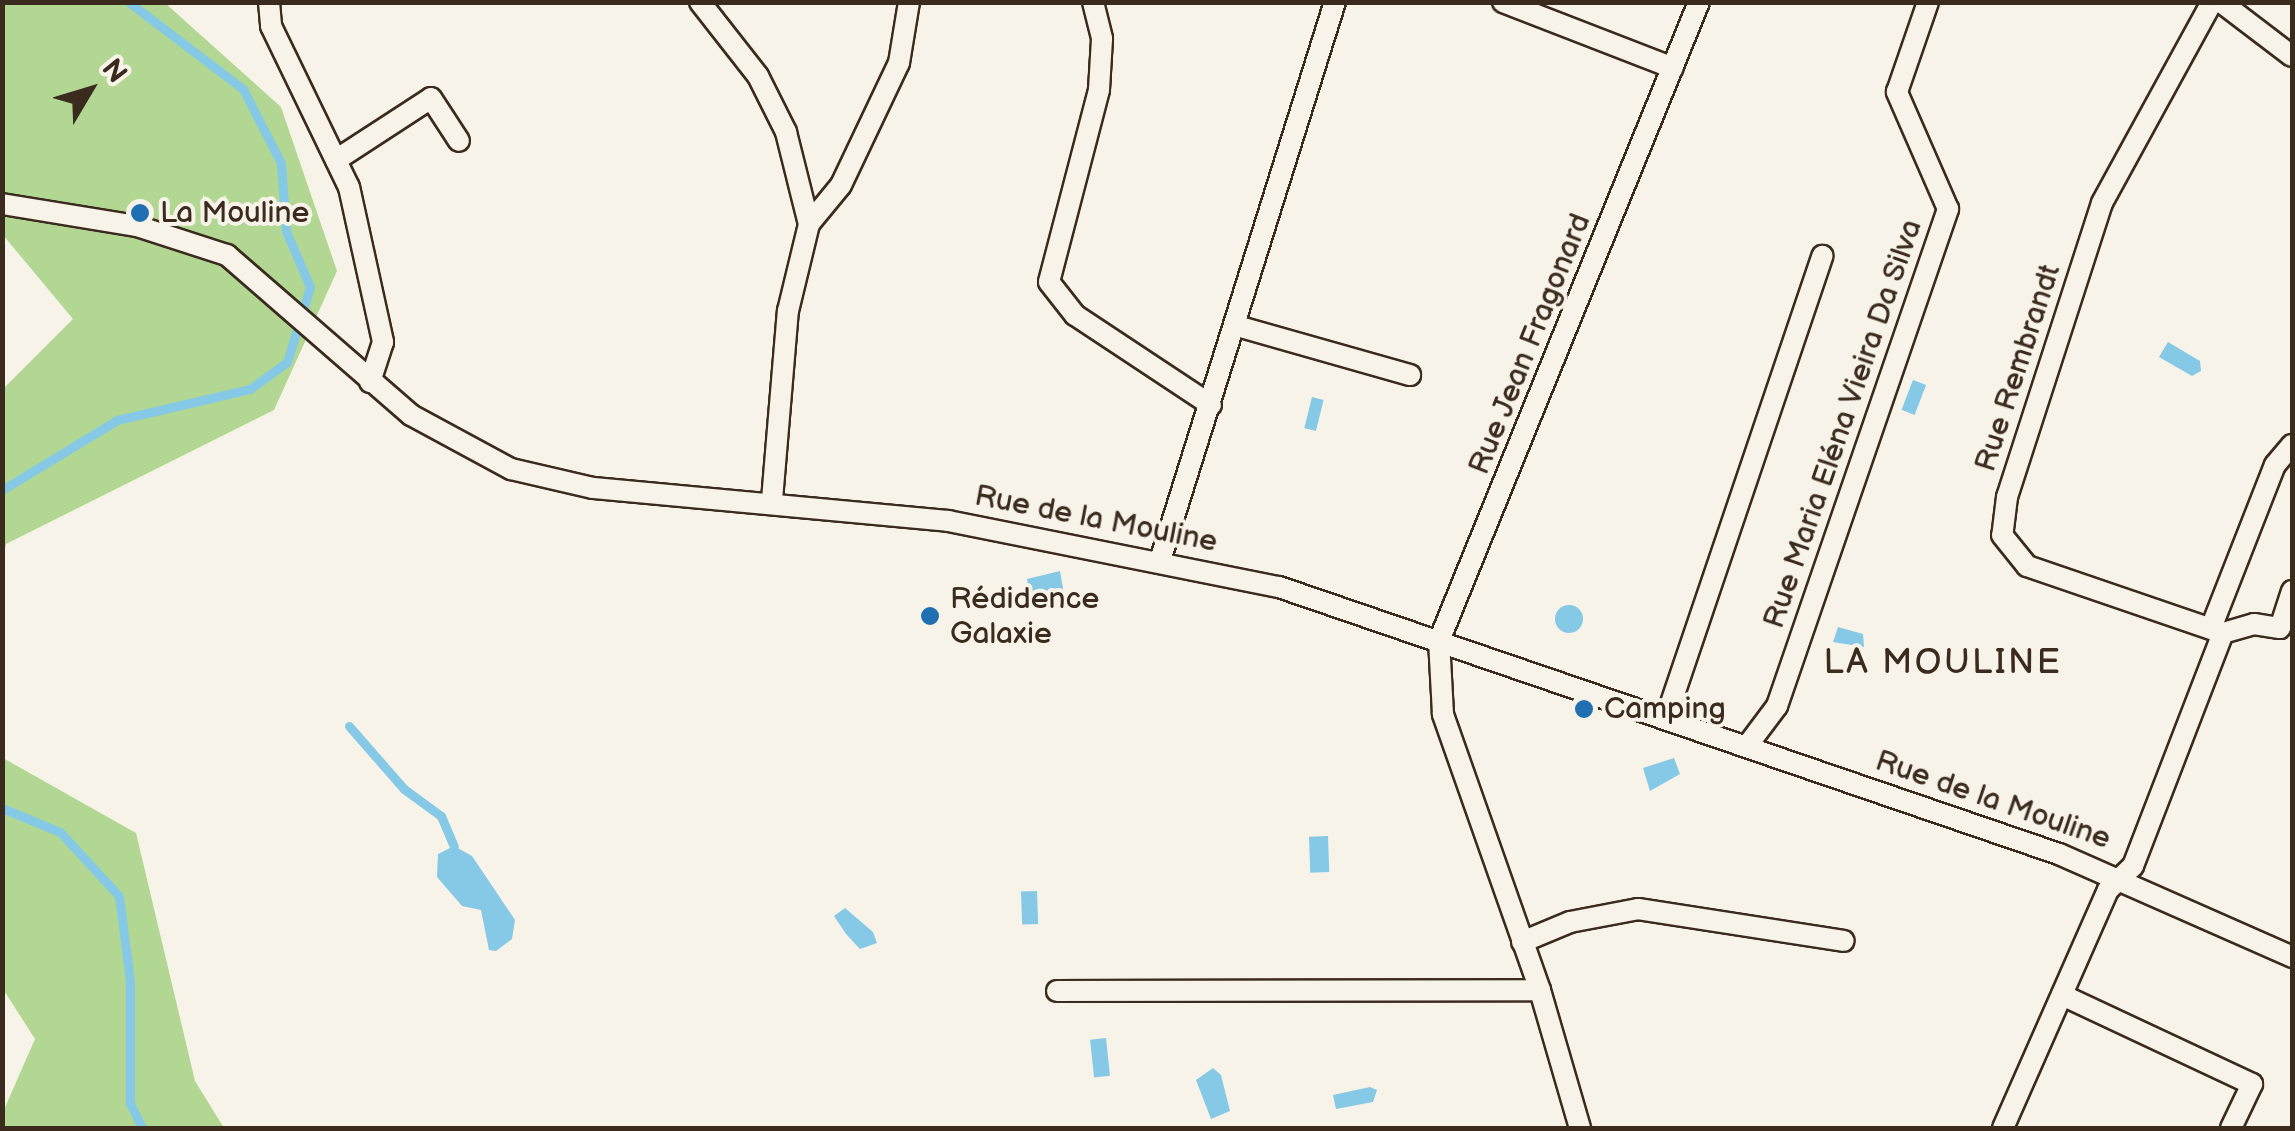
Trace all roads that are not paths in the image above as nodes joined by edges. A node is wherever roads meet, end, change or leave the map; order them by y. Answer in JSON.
{"nodes":[{"id":1,"x":269,"y":2,"type":"edge"},
{"id":2,"x":700,"y":2,"type":"edge"},
{"id":3,"x":909,"y":2,"type":"edge"},
{"id":4,"x":1093,"y":2,"type":"edge"},
{"id":5,"x":1335,"y":2,"type":"edge"},
{"id":6,"x":1503,"y":2,"type":"edge"},
{"id":7,"x":1699,"y":2,"type":"edge"},
{"id":8,"x":1928,"y":2,"type":"edge"},
{"id":9,"x":2212,"y":2,"type":"edge"},
{"id":10,"x":2221,"y":2,"type":"edge"},
{"id":11,"x":2292,"y":56,"type":"edge"},
{"id":12,"x":1673,"y":68,"type":"junction"},
{"id":13,"x":459,"y":141,"type":"dead end"},
{"id":14,"x":336,"y":160,"type":"junction"},
{"id":15,"x":2,"y":204,"type":"edge"},
{"id":16,"x":810,"y":224,"type":"junction"},
{"id":17,"x":1822,"y":256,"type":"dead end"},
{"id":18,"x":1237,"y":326,"type":"junction"},
{"id":19,"x":1410,"y":375,"type":"dead end"},
{"id":20,"x":370,"y":382,"type":"junction"},
{"id":21,"x":1211,"y":405,"type":"junction"},
{"id":22,"x":2292,"y":445,"type":"edge"},
{"id":23,"x":772,"y":500,"type":"junction"},
{"id":24,"x":1160,"y":560,"type":"junction"},
{"id":25,"x":2292,"y":591,"type":"edge"},
{"id":26,"x":2217,"y":631,"type":"junction"},
{"id":27,"x":1440,"y":641,"type":"junction"},
{"id":28,"x":1666,"y":718,"type":"junction"},
{"id":29,"x":1747,"y":746,"type":"junction"},
{"id":30,"x":2122,"y":877,"type":"junction"},
{"id":31,"x":1844,"y":941,"type":"dead end"},
{"id":32,"x":1522,"y":942,"type":"junction"},
{"id":33,"x":2292,"y":957,"type":"edge"},
{"id":34,"x":1057,"y":990,"type":"dead end"},
{"id":35,"x":1540,"y":990,"type":"junction"},
{"id":36,"x":2062,"y":995,"type":"junction"},
{"id":37,"x":1580,"y":1128,"type":"edge"},
{"id":38,"x":2004,"y":1128,"type":"edge"},
{"id":39,"x":2231,"y":1128,"type":"edge"}],
"edges":[{"from":1,"to":14,"type":"street"},
{"from":2,"to":16,"type":"street"},
{"from":3,"to":16,"type":"street"},
{"from":4,"to":21,"type":"street"},
{"from":5,"to":18,"type":"street"},
{"from":6,"to":12,"type":"street"},
{"from":7,"to":12,"type":"street","name":"Rue Jean Fragonard"},
{"from":8,"to":29,"type":"street","name":"Rue Maria Eléna Vieira Da Silva"},
{"from":9,"to":26,"type":"street","name":"Rue Rembrandt"},
{"from":10,"to":11,"type":"street"},
{"from":12,"to":27,"type":"street","name":"Rue Jean Fragonard"},
{"from":13,"to":14,"type":"street"},
{"from":14,"to":20,"type":"street"},
{"from":15,"to":20,"type":"street","name":"Rue de la Mouline"},
{"from":16,"to":23,"type":"street"},
{"from":17,"to":28,"type":"street"},
{"from":18,"to":19,"type":"street"},
{"from":18,"to":21,"type":"street"},
{"from":20,"to":23,"type":"street","name":"Rue de la Mouline"},
{"from":21,"to":24,"type":"street"},
{"from":22,"to":26,"type":"street"},
{"from":23,"to":24,"type":"street","name":"Rue de la Mouline"},
{"from":24,"to":27,"type":"street","name":"Rue de la Mouline"},
{"from":25,"to":26,"type":"street"},
{"from":26,"to":30,"type":"street"},
{"from":27,"to":28,"type":"street","name":"Rue de la Mouline"},
{"from":27,"to":32,"type":"street"},
{"from":28,"to":29,"type":"street","name":"Rue de la Mouline"},
{"from":29,"to":30,"type":"street","name":"Rue de la Mouline"},
{"from":30,"to":33,"type":"street","name":"Rue de la Mouline"},
{"from":30,"to":36,"type":"street"},
{"from":31,"to":32,"type":"street"},
{"from":32,"to":35,"type":"street"},
{"from":34,"to":35,"type":"street"},
{"from":35,"to":37,"type":"street"},
{"from":36,"to":38,"type":"street"},
{"from":36,"to":39,"type":"street"}]}
